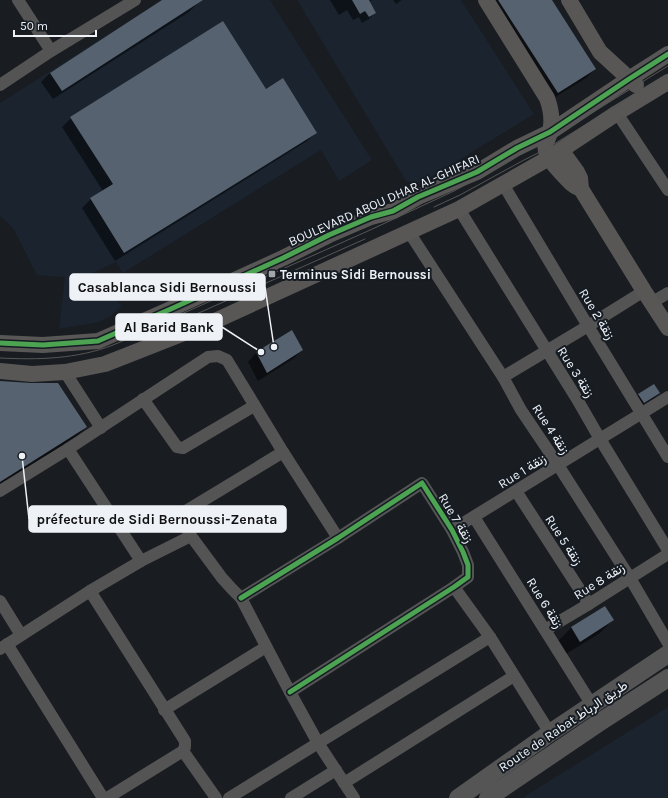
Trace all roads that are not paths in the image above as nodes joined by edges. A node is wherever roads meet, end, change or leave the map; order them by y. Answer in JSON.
{"nodes":[{"id":1,"x":18,"y":0,"type":"edge"},
{"id":2,"x":135,"y":0,"type":"edge"},
{"id":3,"x":486,"y":0,"type":"edge"},
{"id":4,"x":569,"y":0,"type":"edge"},
{"id":5,"x":51,"y":51,"type":"junction"},
{"id":6,"x":668,"y":54,"type":"edge"},
{"id":7,"x":629,"y":79,"type":"junction"},
{"id":8,"x":668,"y":82,"type":"edge"},
{"id":9,"x":0,"y":85,"type":"edge"},
{"id":10,"x":636,"y":102,"type":"junction"},
{"id":11,"x":617,"y":113,"type":"junction"},
{"id":12,"x":550,"y":132,"type":"junction"},
{"id":13,"x":555,"y":154,"type":"junction"},
{"id":14,"x":503,"y":184,"type":"junction"},
{"id":15,"x":668,"y":190,"type":"edge"},
{"id":16,"x":459,"y":209,"type":"junction"},
{"id":17,"x":409,"y":232,"type":"junction"},
{"id":18,"x":668,"y":293,"type":"edge"},
{"id":19,"x":648,"y":297,"type":"junction"},
{"id":20,"x":588,"y":326,"type":"junction"},
{"id":21,"x":668,"y":328,"type":"edge"},
{"id":22,"x":0,"y":343,"type":"edge"},
{"id":23,"x":547,"y":350,"type":"junction"},
{"id":24,"x":0,"y":371,"type":"edge"},
{"id":25,"x":65,"y":372,"type":"junction"},
{"id":26,"x":503,"y":377,"type":"junction"},
{"id":27,"x":668,"y":397,"type":"edge"},
{"id":28,"x":143,"y":399,"type":"junction"},
{"id":29,"x":254,"y":406,"type":"junction"},
{"id":30,"x":642,"y":414,"type":"junction"},
{"id":31,"x":101,"y":428,"type":"junction"},
{"id":32,"x":600,"y":439,"type":"junction"},
{"id":33,"x":68,"y":449,"type":"junction"},
{"id":34,"x":283,"y":452,"type":"junction"},
{"id":35,"x":668,"y":457,"type":"edge"},
{"id":36,"x":558,"y":465,"type":"junction"},
{"id":37,"x":0,"y":491,"type":"edge"},
{"id":38,"x":516,"y":491,"type":"junction"},
{"id":39,"x":474,"y":517,"type":"junction"},
{"id":40,"x":452,"y":530,"type":"junction"},
{"id":41,"x":191,"y":536,"type":"junction"},
{"id":42,"x":338,"y":538,"type":"junction"},
{"id":43,"x":668,"y":550,"type":"edge"},
{"id":44,"x":668,"y":554,"type":"edge"},
{"id":45,"x":141,"y":562,"type":"junction"},
{"id":46,"x":630,"y":578,"type":"junction"},
{"id":47,"x":454,"y":587,"type":"junction"},
{"id":48,"x":90,"y":591,"type":"junction"},
{"id":49,"x":241,"y":598,"type":"junction"},
{"id":50,"x":0,"y":601,"type":"edge"},
{"id":51,"x":589,"y":604,"type":"junction"},
{"id":52,"x":545,"y":630,"type":"junction"},
{"id":53,"x":21,"y":635,"type":"junction"},
{"id":54,"x":490,"y":637,"type":"junction"},
{"id":55,"x":668,"y":643,"type":"edge"},
{"id":56,"x":4,"y":646,"type":"edge"},
{"id":57,"x":266,"y":647,"type":"junction"},
{"id":58,"x":668,"y":654,"type":"edge"},
{"id":59,"x":514,"y":676,"type":"junction"},
{"id":60,"x":668,"y":678,"type":"edge"},
{"id":61,"x":290,"y":692,"type":"junction"},
{"id":62,"x":592,"y":705,"type":"junction"},
{"id":63,"x":164,"y":710,"type":"junction"},
{"id":64,"x":550,"y":733,"type":"junction"},
{"id":65,"x":318,"y":743,"type":"junction"},
{"id":66,"x":183,"y":751,"type":"junction"},
{"id":67,"x":336,"y":770,"type":"junction"},
{"id":68,"x":344,"y":783,"type":"junction"},
{"id":69,"x":103,"y":798,"type":"edge"},
{"id":70,"x":107,"y":798,"type":"edge"},
{"id":71,"x":216,"y":798,"type":"edge"},
{"id":72,"x":229,"y":798,"type":"edge"},
{"id":73,"x":291,"y":798,"type":"edge"},
{"id":74,"x":354,"y":798,"type":"edge"},
{"id":75,"x":458,"y":798,"type":"edge"},
{"id":76,"x":488,"y":798,"type":"edge"}],
"edges":[{"from":1,"to":5,"type":"street"},
{"from":2,"to":5,"type":"street"},
{"from":3,"to":12,"type":"street"},
{"from":4,"to":7,"type":"street"},
{"from":5,"to":9,"type":"street"},
{"from":6,"to":7,"type":"street","name":"BOULEVARD ABOU DHAR AL-GHIFARI"},
{"from":7,"to":10,"type":"street"},
{"from":7,"to":12,"type":"street","name":"BOULEVARD ABOU DHAR AL-GHIFARI"},
{"from":8,"to":10,"type":"street"},
{"from":10,"to":11,"type":"street"},
{"from":11,"to":13,"type":"street"},
{"from":11,"to":15,"type":"street"},
{"from":12,"to":13,"type":"street"},
{"from":12,"to":22,"type":"street","name":"BOULEVARD ABOU DHAR AL-GHIFARI"},
{"from":13,"to":14,"type":"street"},
{"from":13,"to":19,"type":"street"},
{"from":14,"to":16,"type":"street"},
{"from":14,"to":20,"type":"street","name":"Rue 2 زنقة"},
{"from":16,"to":17,"type":"street"},
{"from":16,"to":23,"type":"street","name":"Rue 3 زنقة"},
{"from":17,"to":25,"type":"street"},
{"from":17,"to":26,"type":"street","name":"Rue 4 زنقة"},
{"from":18,"to":19,"type":"street"},
{"from":19,"to":20,"type":"street"},
{"from":19,"to":21,"type":"street"},
{"from":20,"to":23,"type":"street"},
{"from":20,"to":30,"type":"street","name":"Rue 2 زنقة"},
{"from":23,"to":26,"type":"street"},
{"from":23,"to":32,"type":"street","name":"Rue 3 زنقة"},
{"from":24,"to":25,"type":"street"},
{"from":25,"to":31,"type":"street"},
{"from":26,"to":36,"type":"street","name":"Rue 4 زنقة"},
{"from":27,"to":30,"type":"street","name":"Rue 1 زنقة"},
{"from":28,"to":29,"type":"street"},
{"from":28,"to":29,"type":"street"},
{"from":28,"to":31,"type":"street"},
{"from":29,"to":34,"type":"street"},
{"from":30,"to":32,"type":"street","name":"Rue 1 زنقة"},
{"from":30,"to":35,"type":"street","name":"Rue 2 زنقة"},
{"from":31,"to":33,"type":"street"},
{"from":32,"to":36,"type":"street","name":"Rue 1 زنقة"},
{"from":32,"to":43,"type":"street","name":"Rue 3 زنقة"},
{"from":33,"to":37,"type":"street"},
{"from":33,"to":45,"type":"street"},
{"from":34,"to":41,"type":"street"},
{"from":34,"to":42,"type":"street"},
{"from":36,"to":38,"type":"street","name":"Rue 1 زنقة"},
{"from":36,"to":46,"type":"street","name":"Rue 4 زنقة"},
{"from":38,"to":39,"type":"street","name":"Rue 1 زنقة"},
{"from":38,"to":51,"type":"street","name":"Rue 5 زنقة"},
{"from":39,"to":40,"type":"street","name":"Rue 1 زنقة"},
{"from":39,"to":52,"type":"street","name":"Rue 6 زنقة"},
{"from":40,"to":42,"type":"street","name":"Rue 7 زنقة"},
{"from":40,"to":47,"type":"street","name":"Rue 7 زنقة"},
{"from":41,"to":45,"type":"street"},
{"from":41,"to":49,"type":"street"},
{"from":42,"to":49,"type":"street"},
{"from":44,"to":46,"type":"street","name":"Rue 8 زنقة"},
{"from":45,"to":48,"type":"street"},
{"from":46,"to":51,"type":"street","name":"Rue 8 زنقة"},
{"from":46,"to":55,"type":"street","name":"Rue 4 زنقة"},
{"from":47,"to":54,"type":"street"},
{"from":47,"to":61,"type":"street"},
{"from":48,"to":53,"type":"street"},
{"from":48,"to":63,"type":"street"},
{"from":49,"to":57,"type":"street"},
{"from":50,"to":53,"type":"street"},
{"from":51,"to":52,"type":"street","name":"Rue 8 زنقة"},
{"from":52,"to":62,"type":"street","name":"Rue 6 زنقة"},
{"from":53,"to":56,"type":"street"},
{"from":54,"to":59,"type":"street"},
{"from":54,"to":65,"type":"street"},
{"from":56,"to":69,"type":"street"},
{"from":57,"to":61,"type":"street"},
{"from":57,"to":63,"type":"street"},
{"from":58,"to":62,"type":"main road","name":"Route de Rabat طريق الرباط"},
{"from":59,"to":64,"type":"street"},
{"from":59,"to":68,"type":"street"},
{"from":60,"to":76,"type":"main road","name":"Route de Rabat طريق الرباط"},
{"from":61,"to":65,"type":"street"},
{"from":62,"to":64,"type":"main road","name":"Route de Rabat طريق الرباط"},
{"from":63,"to":66,"type":"street"},
{"from":64,"to":75,"type":"main road","name":"Route de Rabat طريق الرباط"},
{"from":65,"to":67,"type":"street"},
{"from":65,"to":72,"type":"street"},
{"from":66,"to":70,"type":"street"},
{"from":66,"to":71,"type":"street"},
{"from":67,"to":68,"type":"street"},
{"from":67,"to":73,"type":"street"},
{"from":68,"to":74,"type":"street"}]}
